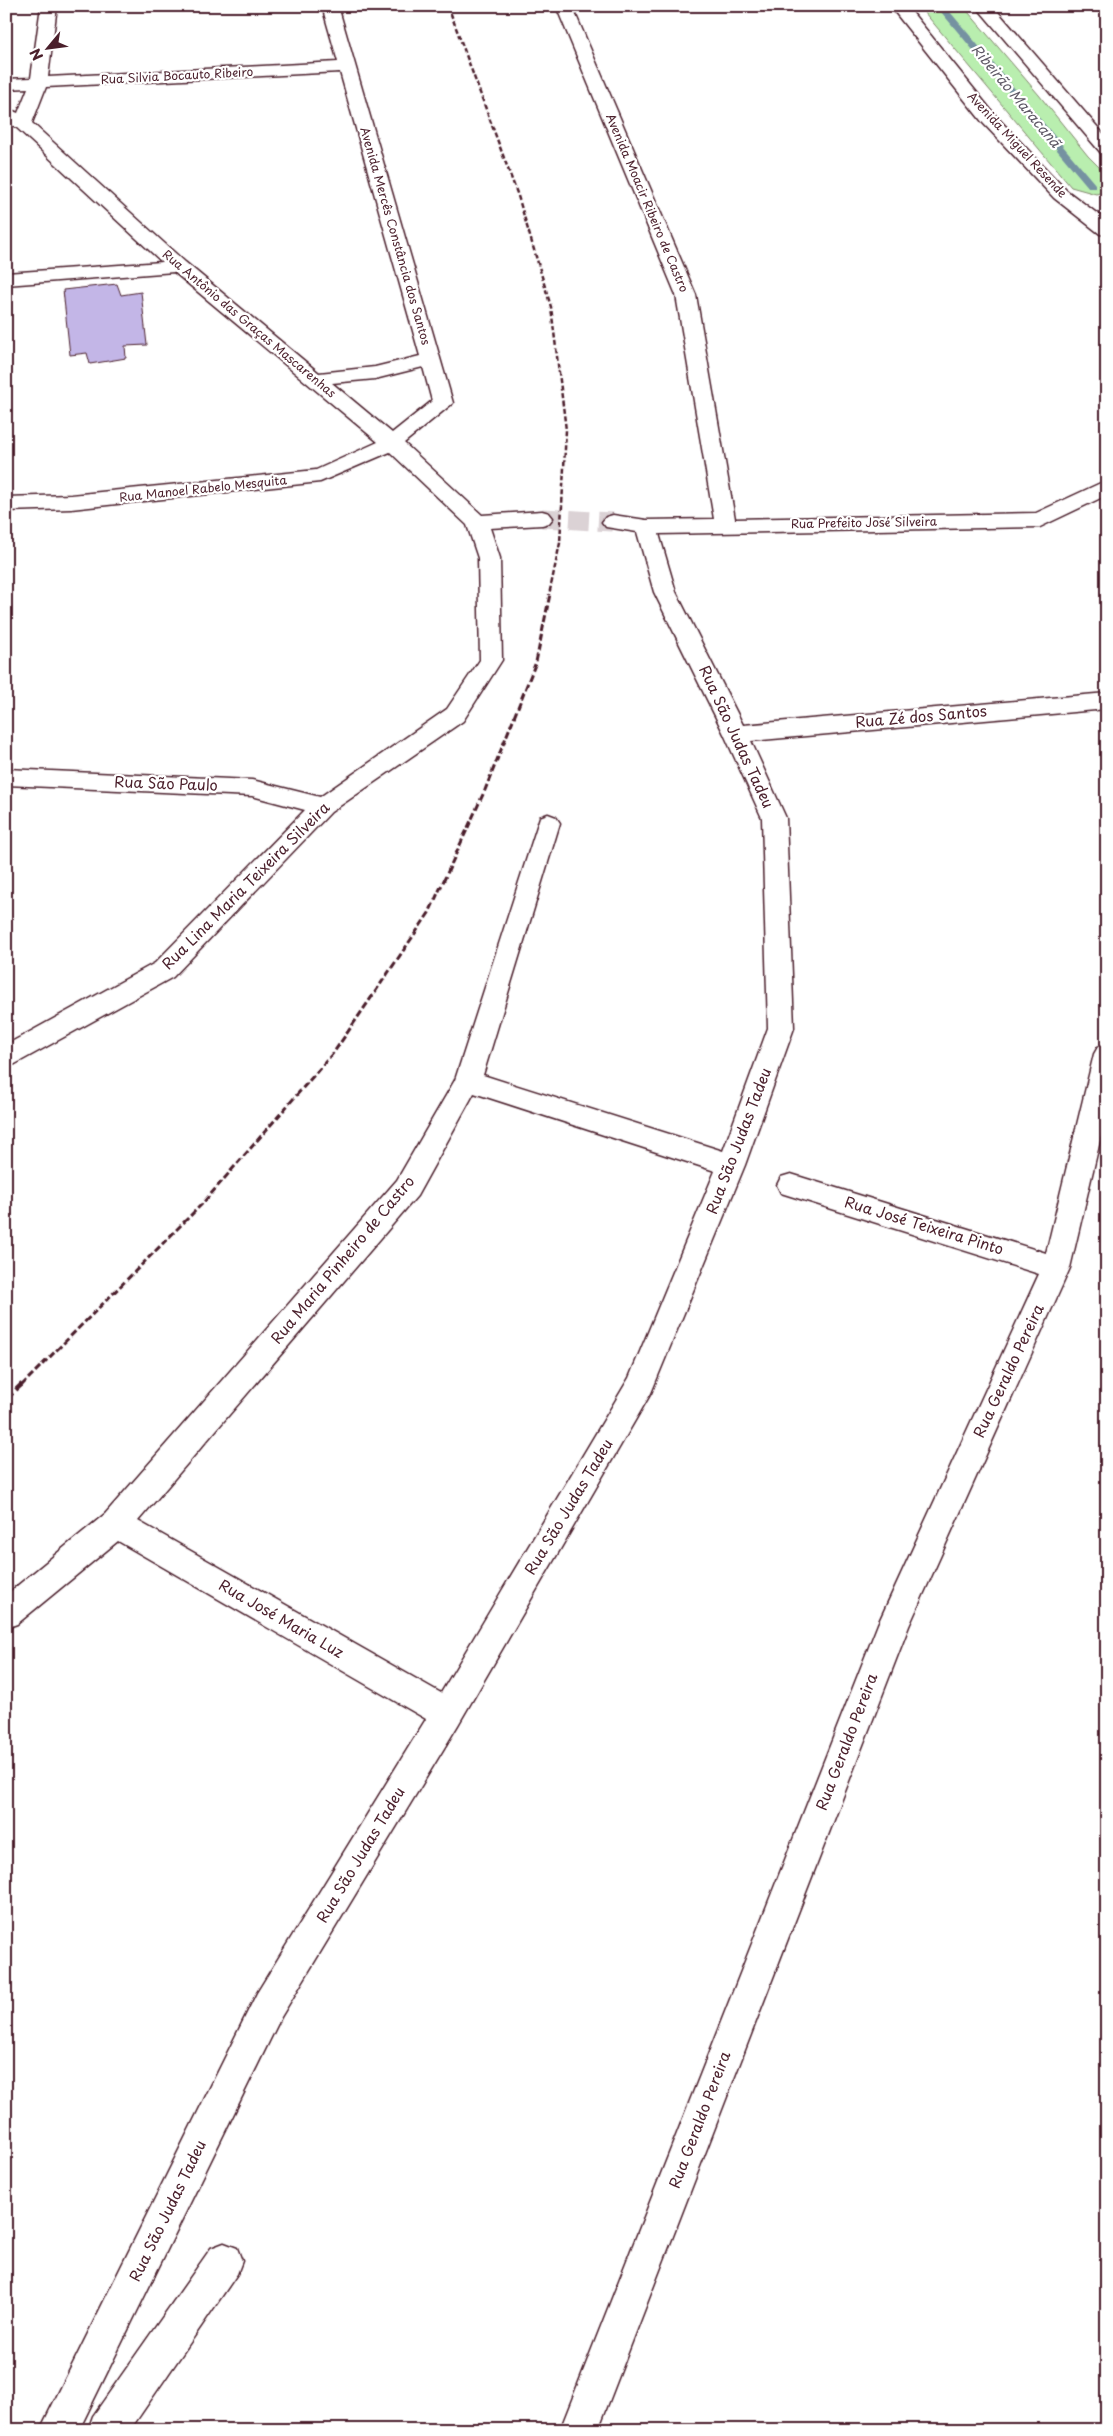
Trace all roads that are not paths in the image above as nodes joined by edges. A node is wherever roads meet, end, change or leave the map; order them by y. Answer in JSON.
{"nodes":[{"id":1,"x":49,"y":6,"type":"edge"},
{"id":2,"x":330,"y":6,"type":"edge"},
{"id":3,"x":564,"y":6,"type":"edge"},
{"id":4,"x":898,"y":6,"type":"edge"},
{"id":5,"x":984,"y":6,"type":"edge"},
{"id":6,"x":347,"y":67,"type":"junction"},
{"id":7,"x":39,"y":83,"type":"junction"},
{"id":8,"x":6,"y":84,"type":"edge"},
{"id":9,"x":6,"y":113,"type":"edge"},
{"id":10,"x":22,"y":124,"type":"junction"},
{"id":11,"x":1107,"y":149,"type":"edge"},
{"id":12,"x":1084,"y":212,"type":"junction"},
{"id":13,"x":1107,"y":216,"type":"edge"},
{"id":14,"x":1107,"y":230,"type":"edge"},
{"id":15,"x":178,"y":266,"type":"junction"},
{"id":16,"x":6,"y":279,"type":"edge"},
{"id":17,"x":430,"y":359,"type":"junction"},
{"id":18,"x":314,"y":378,"type":"junction"},
{"id":19,"x":392,"y":443,"type":"junction"},
{"id":20,"x":1107,"y":486,"type":"edge"},
{"id":21,"x":6,"y":504,"type":"edge"},
{"id":22,"x":542,"y":518,"type":"tunnel mouth"},
{"id":23,"x":477,"y":522,"type":"junction"},
{"id":24,"x":613,"y":522,"type":"tunnel mouth"},
{"id":25,"x":646,"y":526,"type":"junction"},
{"id":26,"x":726,"y":526,"type":"junction"},
{"id":27,"x":1107,"y":701,"type":"edge"},
{"id":28,"x":736,"y":734,"type":"junction"},
{"id":29,"x":6,"y":777,"type":"edge"},
{"id":30,"x":323,"y":806,"type":"junction"},
{"id":31,"x":548,"y":823,"type":"dead end"},
{"id":32,"x":1107,"y":1054,"type":"edge"},
{"id":33,"x":6,"y":1057,"type":"edge"},
{"id":34,"x":468,"y":1081,"type":"junction"},
{"id":35,"x":731,"y":1165,"type":"junction"},
{"id":36,"x":791,"y":1185,"type":"dead end"},
{"id":37,"x":1056,"y":1268,"type":"junction"},
{"id":38,"x":116,"y":1524,"type":"junction"},
{"id":39,"x":6,"y":1614,"type":"edge"},
{"id":40,"x":447,"y":1714,"type":"junction"},
{"id":41,"x":224,"y":2261,"type":"dead end"},
{"id":42,"x":59,"y":2430,"type":"edge"},
{"id":43,"x":107,"y":2430,"type":"edge"},
{"id":44,"x":579,"y":2430,"type":"edge"}],
"edges":[{"from":1,"to":7,"type":"street"},
{"from":2,"to":6,"type":"street","name":"Avenida Mercês Constância dos Santos"},
{"from":3,"to":26,"type":"street","name":"Avenida Moacir Ribeiro de Castro"},
{"from":4,"to":12,"type":"street","name":"Avenida Miguel Resende"},
{"from":5,"to":11,"type":"street"},
{"from":6,"to":7,"type":"street","name":"Rua Silvia Bocauto Ribeiro"},
{"from":6,"to":17,"type":"street","name":"Avenida Mercês Constância dos Santos"},
{"from":7,"to":8,"type":"street","name":"Rua Silvia Bocauto Ribeiro"},
{"from":7,"to":10,"type":"street"},
{"from":9,"to":10,"type":"street","name":"Rua Antônio das Graças Mascarenhas"},
{"from":10,"to":15,"type":"street","name":"Rua Antônio das Graças Mascarenhas"},
{"from":12,"to":13,"type":"street"},
{"from":12,"to":14,"type":"street","name":"Avenida Miguel Resende"},
{"from":15,"to":16,"type":"street"},
{"from":15,"to":18,"type":"street","name":"Rua Antônio das Graças Mascarenhas"},
{"from":17,"to":18,"type":"street"},
{"from":17,"to":19,"type":"street","name":"Avenida Mercês Constância dos Santos"},
{"from":18,"to":19,"type":"street","name":"Rua Antônio das Graças Mascarenhas"},
{"from":19,"to":21,"type":"street","name":"Rua Manoel Rabelo Mesquita"},
{"from":19,"to":23,"type":"street","name":"Rua Antônio das Graças Mascarenhas"},
{"from":20,"to":26,"type":"street","name":"Rua Prefeito José Silveira"},
{"from":22,"to":23,"type":"street"},
{"from":23,"to":30,"type":"street","name":"Rua Lina Maria Teixeira Silveira"},
{"from":24,"to":25,"type":"street","name":"Rua Prefeito José Silveira"},
{"from":25,"to":26,"type":"street","name":"Rua Prefeito José Silveira"},
{"from":25,"to":28,"type":"street","name":"Rua São Judas Tadeu"},
{"from":27,"to":28,"type":"street","name":"Rua Zé dos Santos"},
{"from":28,"to":35,"type":"street","name":"Rua São Judas Tadeu"},
{"from":29,"to":30,"type":"street","name":"Rua São Paulo"},
{"from":30,"to":33,"type":"street","name":"Rua Lina Maria Teixeira Silveira"},
{"from":31,"to":34,"type":"street","name":"Rua Maria Pinheiro de Castro"},
{"from":32,"to":37,"type":"street","name":"Rua Geraldo Pereira"},
{"from":34,"to":35,"type":"street"},
{"from":34,"to":38,"type":"street","name":"Rua Maria Pinheiro de Castro"},
{"from":35,"to":40,"type":"street","name":"Rua São Judas Tadeu"},
{"from":36,"to":37,"type":"street","name":"Rua José Teixeira Pinto"},
{"from":37,"to":44,"type":"street","name":"Rua Geraldo Pereira"},
{"from":38,"to":39,"type":"street","name":"Rua Maria Pinheiro de Castro"},
{"from":38,"to":40,"type":"street","name":"Rua José Maria Luz"},
{"from":40,"to":42,"type":"street","name":"Rua São Judas Tadeu"},
{"from":41,"to":43,"type":"street"}]}
